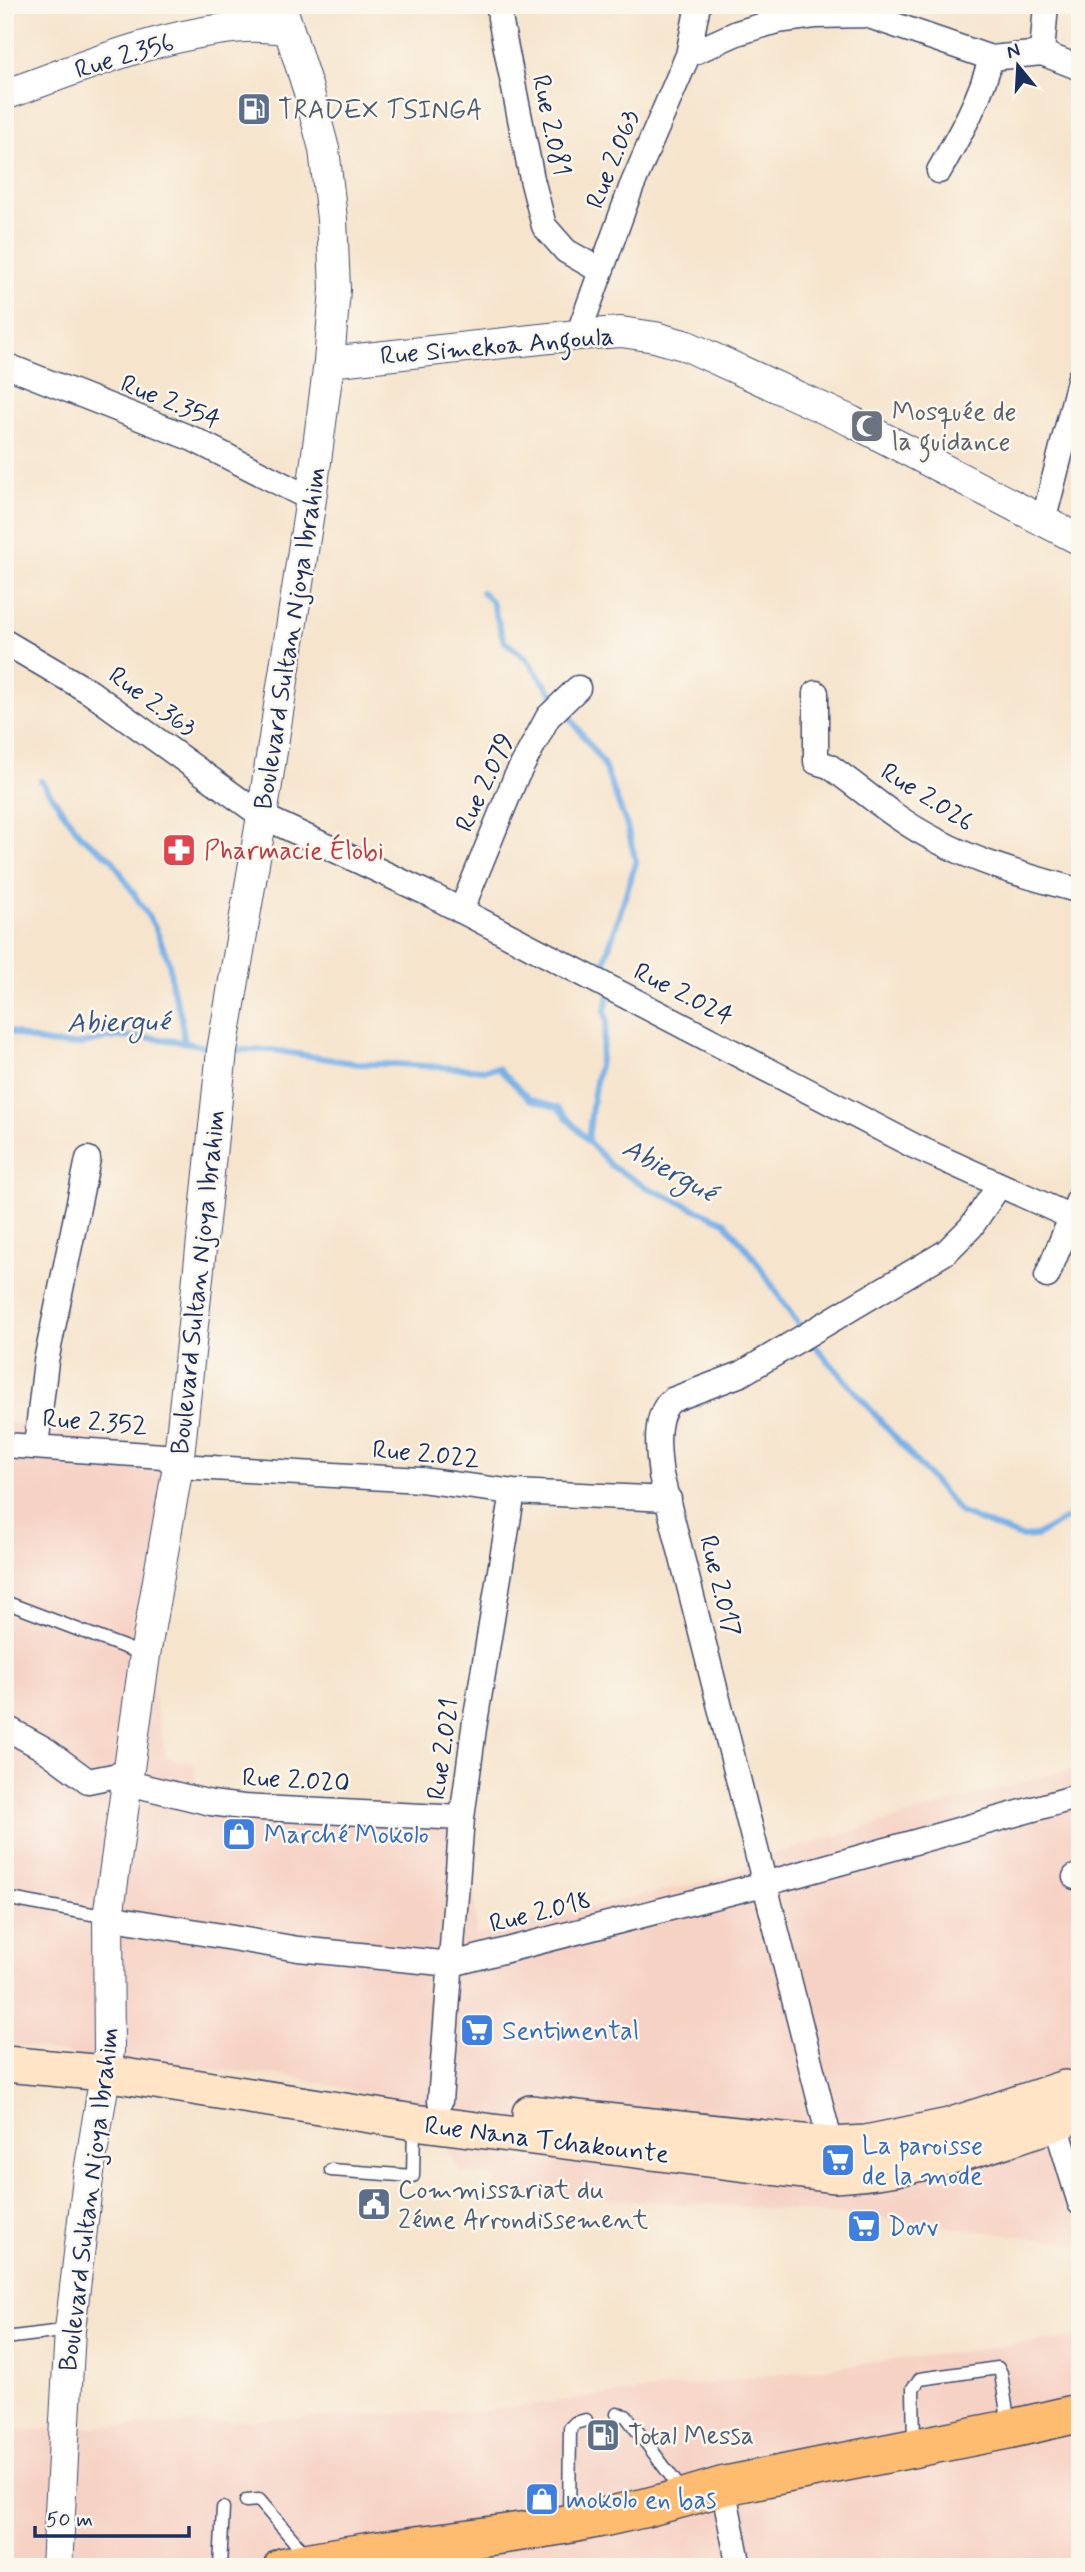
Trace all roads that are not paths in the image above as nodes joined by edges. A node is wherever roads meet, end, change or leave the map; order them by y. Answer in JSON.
{"nodes":[{"id":1,"x":499,"y":5,"type":"edge"},
{"id":2,"x":698,"y":5,"type":"edge"},
{"id":3,"x":1046,"y":5,"type":"edge"},
{"id":4,"x":867,"y":10,"type":"edge"},
{"id":5,"x":284,"y":17,"type":"edge"},
{"id":6,"x":1042,"y":53,"type":"junction"},
{"id":7,"x":688,"y":55,"type":"junction"},
{"id":8,"x":991,"y":58,"type":"junction"},
{"id":9,"x":1080,"y":68,"type":"edge"},
{"id":10,"x":5,"y":95,"type":"edge"},
{"id":11,"x":939,"y":171,"type":"dead end"},
{"id":12,"x":601,"y":271,"type":"junction"},
{"id":13,"x":578,"y":334,"type":"junction"},
{"id":14,"x":329,"y":362,"type":"junction"},
{"id":15,"x":5,"y":365,"type":"edge"},
{"id":16,"x":1080,"y":377,"type":"edge"},
{"id":17,"x":311,"y":499,"type":"junction"},
{"id":18,"x":1042,"y":522,"type":"junction"},
{"id":19,"x":1080,"y":540,"type":"edge"},
{"id":20,"x":5,"y":642,"type":"edge"},
{"id":21,"x":578,"y":688,"type":"dead end"},
{"id":22,"x":816,"y":693,"type":"dead end"},
{"id":23,"x":262,"y":816,"type":"junction"},
{"id":24,"x":1080,"y":891,"type":"edge"},
{"id":25,"x":461,"y":911,"type":"junction"},
{"id":26,"x":88,"y":1159,"type":"dead end"},
{"id":27,"x":999,"y":1186,"type":"junction"},
{"id":28,"x":1077,"y":1212,"type":"edge"},
{"id":29,"x":1047,"y":1276,"type":"dead end"},
{"id":30,"x":5,"y":1445,"type":"edge"},
{"id":31,"x":36,"y":1446,"type":"junction"},
{"id":32,"x":178,"y":1466,"type":"junction"},
{"id":33,"x":513,"y":1492,"type":"junction"},
{"id":34,"x":669,"y":1499,"type":"junction"},
{"id":35,"x":5,"y":1602,"type":"edge"},
{"id":36,"x":145,"y":1655,"type":"junction"},
{"id":37,"x":5,"y":1727,"type":"edge"},
{"id":38,"x":128,"y":1783,"type":"junction"},
{"id":39,"x":1080,"y":1796,"type":"edge"},
{"id":40,"x":462,"y":1818,"type":"junction"},
{"id":41,"x":764,"y":1884,"type":"junction"},
{"id":42,"x":5,"y":1898,"type":"edge"},
{"id":43,"x":108,"y":1917,"type":"junction"},
{"id":44,"x":452,"y":1964,"type":"junction"},
{"id":45,"x":5,"y":2052,"type":"edge"},
{"id":46,"x":107,"y":2062,"type":"junction"},
{"id":47,"x":5,"y":2064,"type":"edge"},
{"id":48,"x":1068,"y":2108,"type":"edge"},
{"id":49,"x":427,"y":2111,"type":"junction"},
{"id":50,"x":832,"y":2160,"type":"junction"},
{"id":51,"x":331,"y":2170,"type":"dead end"},
{"id":52,"x":1080,"y":2203,"type":"edge"},
{"id":53,"x":70,"y":2330,"type":"junction"},
{"id":54,"x":5,"y":2338,"type":"edge"},
{"id":55,"x":1080,"y":2413,"type":"edge"},
{"id":56,"x":617,"y":2414,"type":"dead end"},
{"id":57,"x":586,"y":2420,"type":"dead end"},
{"id":58,"x":1010,"y":2429,"type":"junction"},
{"id":59,"x":914,"y":2448,"type":"junction"},
{"id":60,"x":705,"y":2492,"type":"junction"},
{"id":61,"x":246,"y":2501,"type":"dead end"},
{"id":62,"x":223,"y":2508,"type":"dead end"},
{"id":63,"x":569,"y":2524,"type":"junction"},
{"id":64,"x":429,"y":2555,"type":"edge"},
{"id":65,"x":297,"y":2564,"type":"edge"},
{"id":66,"x":57,"y":2567,"type":"edge"},
{"id":67,"x":220,"y":2567,"type":"edge"},
{"id":68,"x":739,"y":2567,"type":"edge"}],
"edges":[{"from":1,"to":12,"type":"street","name":"Rue 2.081"},
{"from":2,"to":7,"type":"street","name":"Rue 2.063"},
{"from":3,"to":6,"type":"street"},
{"from":4,"to":7,"type":"street"},
{"from":4,"to":8,"type":"street"},
{"from":5,"to":10,"type":"street","name":"Rue 2.356"},
{"from":5,"to":14,"type":"street","name":"Boulevard Sultan Njoya Ibrahim"},
{"from":6,"to":8,"type":"street"},
{"from":6,"to":9,"type":"street"},
{"from":7,"to":12,"type":"street","name":"Rue 2.063"},
{"from":8,"to":11,"type":"street"},
{"from":12,"to":13,"type":"street","name":"Rue 2.063"},
{"from":13,"to":14,"type":"street","name":"Rue Simekoa Angoula"},
{"from":13,"to":18,"type":"street","name":"Rue Simekoa Angoula"},
{"from":14,"to":17,"type":"street","name":"Boulevard Sultan Njoya Ibrahim"},
{"from":15,"to":17,"type":"street","name":"Rue 2.354"},
{"from":16,"to":18,"type":"street"},
{"from":17,"to":23,"type":"street","name":"Boulevard Sultan Njoya Ibrahim"},
{"from":18,"to":19,"type":"street","name":"Rue Simekoa Angoula"},
{"from":20,"to":23,"type":"street","name":"Rue 2.363"},
{"from":21,"to":25,"type":"street","name":"Rue 2.079"},
{"from":22,"to":24,"type":"street","name":"Rue 2.026"},
{"from":23,"to":25,"type":"street","name":"Rue 2.024"},
{"from":23,"to":32,"type":"street","name":"Boulevard Sultan Njoya Ibrahim"},
{"from":25,"to":27,"type":"street","name":"Rue 2.024"},
{"from":26,"to":31,"type":"street"},
{"from":27,"to":28,"type":"street","name":"Rue 2.024"},
{"from":27,"to":34,"type":"street","name":"Rue 2.017"},
{"from":28,"to":29,"type":"street"},
{"from":30,"to":31,"type":"street","name":"Rue 2.352"},
{"from":31,"to":32,"type":"street","name":"Rue 2.352"},
{"from":32,"to":33,"type":"street","name":"Rue 2.022"},
{"from":32,"to":36,"type":"street","name":"Boulevard Sultan Njoya Ibrahim"},
{"from":33,"to":34,"type":"street","name":"Rue 2.022"},
{"from":33,"to":40,"type":"street","name":"Rue 2.021"},
{"from":34,"to":41,"type":"street","name":"Rue 2.017"},
{"from":35,"to":36,"type":"lane"},
{"from":36,"to":38,"type":"street","name":"Boulevard Sultan Njoya Ibrahim"},
{"from":37,"to":38,"type":"street","name":"Rue 2.020"},
{"from":38,"to":40,"type":"street","name":"Rue 2.020"},
{"from":38,"to":43,"type":"street","name":"Boulevard Sultan Njoya Ibrahim"},
{"from":39,"to":41,"type":"street","name":"Rue 2.018"},
{"from":40,"to":44,"type":"street","name":"Rue 2.021"},
{"from":41,"to":44,"type":"street","name":"Rue 2.018"},
{"from":41,"to":50,"type":"street","name":"Rue 2.017"},
{"from":42,"to":43,"type":"lane","name":"Rue 2.018"},
{"from":43,"to":44,"type":"street","name":"Rue 2.018"},
{"from":43,"to":46,"type":"street","name":"Boulevard Sultan Njoya Ibrahim"},
{"from":44,"to":49,"type":"street","name":"Rue 2.021"},
{"from":45,"to":46,"type":"main road","name":"Rue Nana Tchakounte"},
{"from":46,"to":47,"type":"main road","name":"Rue Nana Tchakounte"},
{"from":46,"to":49,"type":"main road","name":"Rue Nana Tchakounte"},
{"from":46,"to":53,"type":"street","name":"Boulevard Sultan Njoya Ibrahim"},
{"from":48,"to":50,"type":"main road","name":"Rue Nana Tchakounte"},
{"from":48,"to":52,"type":"street"},
{"from":49,"to":50,"type":"main road","name":"Rue Nana Tchakounte"},
{"from":49,"to":51,"type":"lane"},
{"from":53,"to":54,"type":"lane"},
{"from":53,"to":66,"type":"street","name":"Boulevard Sultan Njoya Ibrahim"},
{"from":55,"to":58,"type":"main road"},
{"from":56,"to":60,"type":"lane"},
{"from":57,"to":63,"type":"lane"},
{"from":58,"to":59,"type":"main road"},
{"from":58,"to":59,"type":"lane"},
{"from":59,"to":60,"type":"main road"},
{"from":60,"to":63,"type":"main road"},
{"from":60,"to":68,"type":"street"},
{"from":61,"to":65,"type":"lane"},
{"from":62,"to":67,"type":"lane"},
{"from":63,"to":64,"type":"main road"},
{"from":64,"to":65,"type":"main road"}]}
